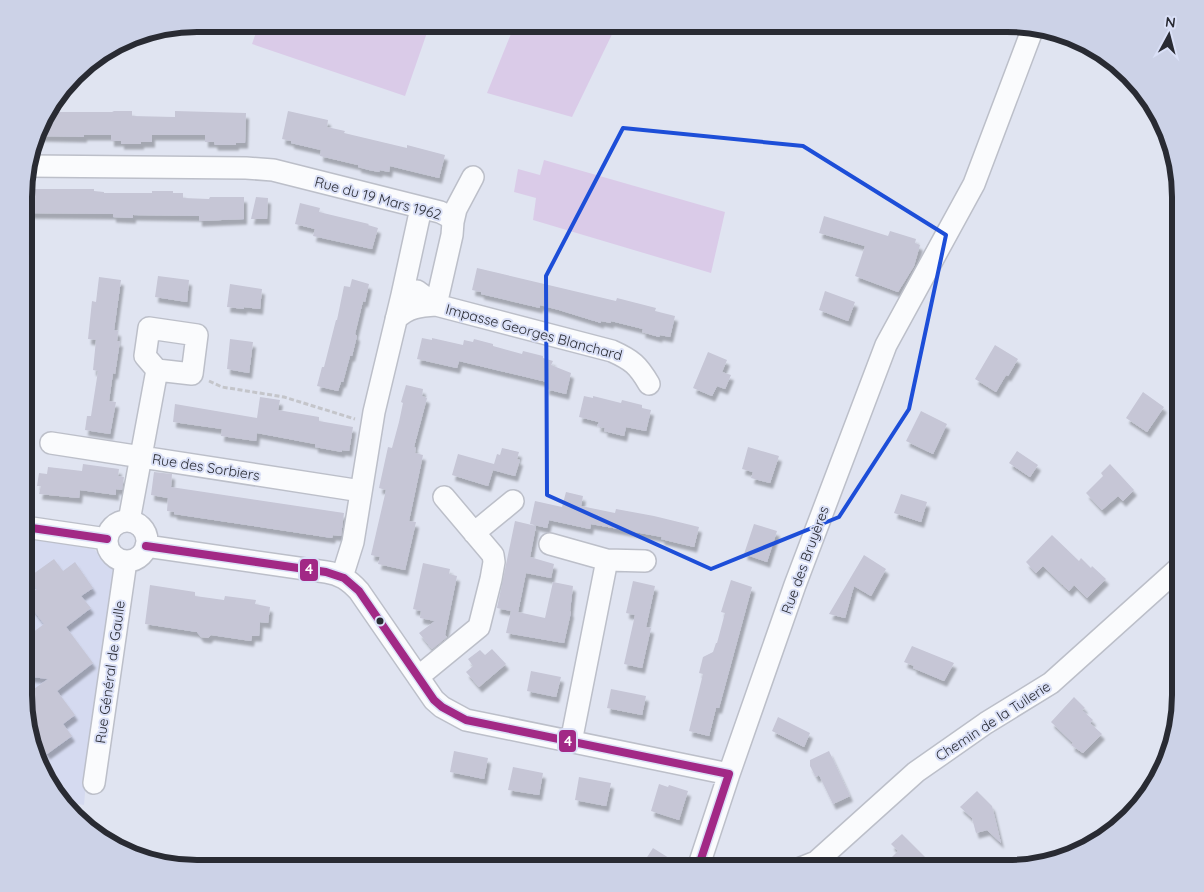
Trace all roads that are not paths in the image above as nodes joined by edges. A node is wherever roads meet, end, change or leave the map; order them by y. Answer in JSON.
{"nodes":[{"id":1,"x":1030,"y":35,"type":"edge"},
{"id":2,"x":36,"y":166,"type":"edge"},
{"id":3,"x":473,"y":177,"type":"dead end"},
{"id":4,"x":421,"y":208,"type":"junction"},
{"id":5,"x":454,"y":222,"type":"junction"},
{"id":6,"x":402,"y":295,"type":"junction"},
{"id":7,"x":436,"y":305,"type":"junction"},
{"id":8,"x":396,"y":319,"type":"junction"},
{"id":9,"x":157,"y":370,"type":"junction"},
{"id":10,"x":649,"y":384,"type":"dead end"},
{"id":11,"x":51,"y":443,"type":"dead end"},
{"id":12,"x":141,"y":457,"type":"junction"},
{"id":13,"x":362,"y":491,"type":"junction"},
{"id":14,"x":444,"y":497,"type":"dead end"},
{"id":15,"x":513,"y":501,"type":"dead end"},
{"id":16,"x":129,"y":521,"type":"junction"},
{"id":17,"x":33,"y":528,"type":"edge"},
{"id":18,"x":474,"y":533,"type":"junction"},
{"id":19,"x":107,"y":539,"type":"junction"},
{"id":20,"x":550,"y":544,"type":"dead end"},
{"id":21,"x":146,"y":546,"type":"junction"},
{"id":22,"x":607,"y":560,"type":"junction"},
{"id":23,"x":126,"y":561,"type":"junction"},
{"id":24,"x":645,"y":561,"type":"dead end"},
{"id":25,"x":1171,"y":575,"type":"edge"},
{"id":26,"x":342,"y":577,"type":"junction"},
{"id":27,"x":418,"y":677,"type":"junction"},
{"id":28,"x":571,"y":742,"type":"junction"},
{"id":29,"x":728,"y":774,"type":"junction"},
{"id":30,"x":94,"y":783,"type":"dead end"},
{"id":31,"x":701,"y":860,"type":"edge"},
{"id":32,"x":818,"y":860,"type":"edge"}],
"edges":[{"from":1,"to":29,"type":"street","name":"Rue des Bruyères"},
{"from":2,"to":4,"type":"street","name":"Rue du 19 Mars 1962"},
{"from":3,"to":5,"type":"street"},
{"from":4,"to":5,"type":"street","name":"Rue du 19 Mars 1962"},
{"from":4,"to":6,"type":"street"},
{"from":5,"to":7,"type":"street","name":"Rue du 19 Mars 1962"},
{"from":6,"to":7,"type":"street"},
{"from":6,"to":8,"type":"street"},
{"from":7,"to":8,"type":"street"},
{"from":7,"to":10,"type":"street","name":"Impasse Georges Blanchard"},
{"from":8,"to":13,"type":"street"},
{"from":9,"to":9,"type":"street"},
{"from":9,"to":12,"type":"street"},
{"from":11,"to":12,"type":"street","name":"Rue des Sorbiers"},
{"from":12,"to":13,"type":"street","name":"Rue des Sorbiers"},
{"from":12,"to":16,"type":"street"},
{"from":13,"to":26,"type":"street"},
{"from":14,"to":18,"type":"street"},
{"from":15,"to":18,"type":"street"},
{"from":16,"to":19,"type":"street"},
{"from":16,"to":21,"type":"street"},
{"from":17,"to":19,"type":"street"},
{"from":18,"to":27,"type":"street"},
{"from":19,"to":23,"type":"street"},
{"from":20,"to":22,"type":"street"},
{"from":21,"to":23,"type":"street"},
{"from":21,"to":26,"type":"street"},
{"from":22,"to":24,"type":"street"},
{"from":22,"to":28,"type":"street"},
{"from":23,"to":30,"type":"street","name":"Rue Général de Gaulle"},
{"from":25,"to":32,"type":"street","name":"Chemin de la Tuilerie"},
{"from":26,"to":27,"type":"street"},
{"from":27,"to":28,"type":"street"},
{"from":28,"to":29,"type":"street"},
{"from":29,"to":31,"type":"street","name":"Rue des Bruyères"}]}
